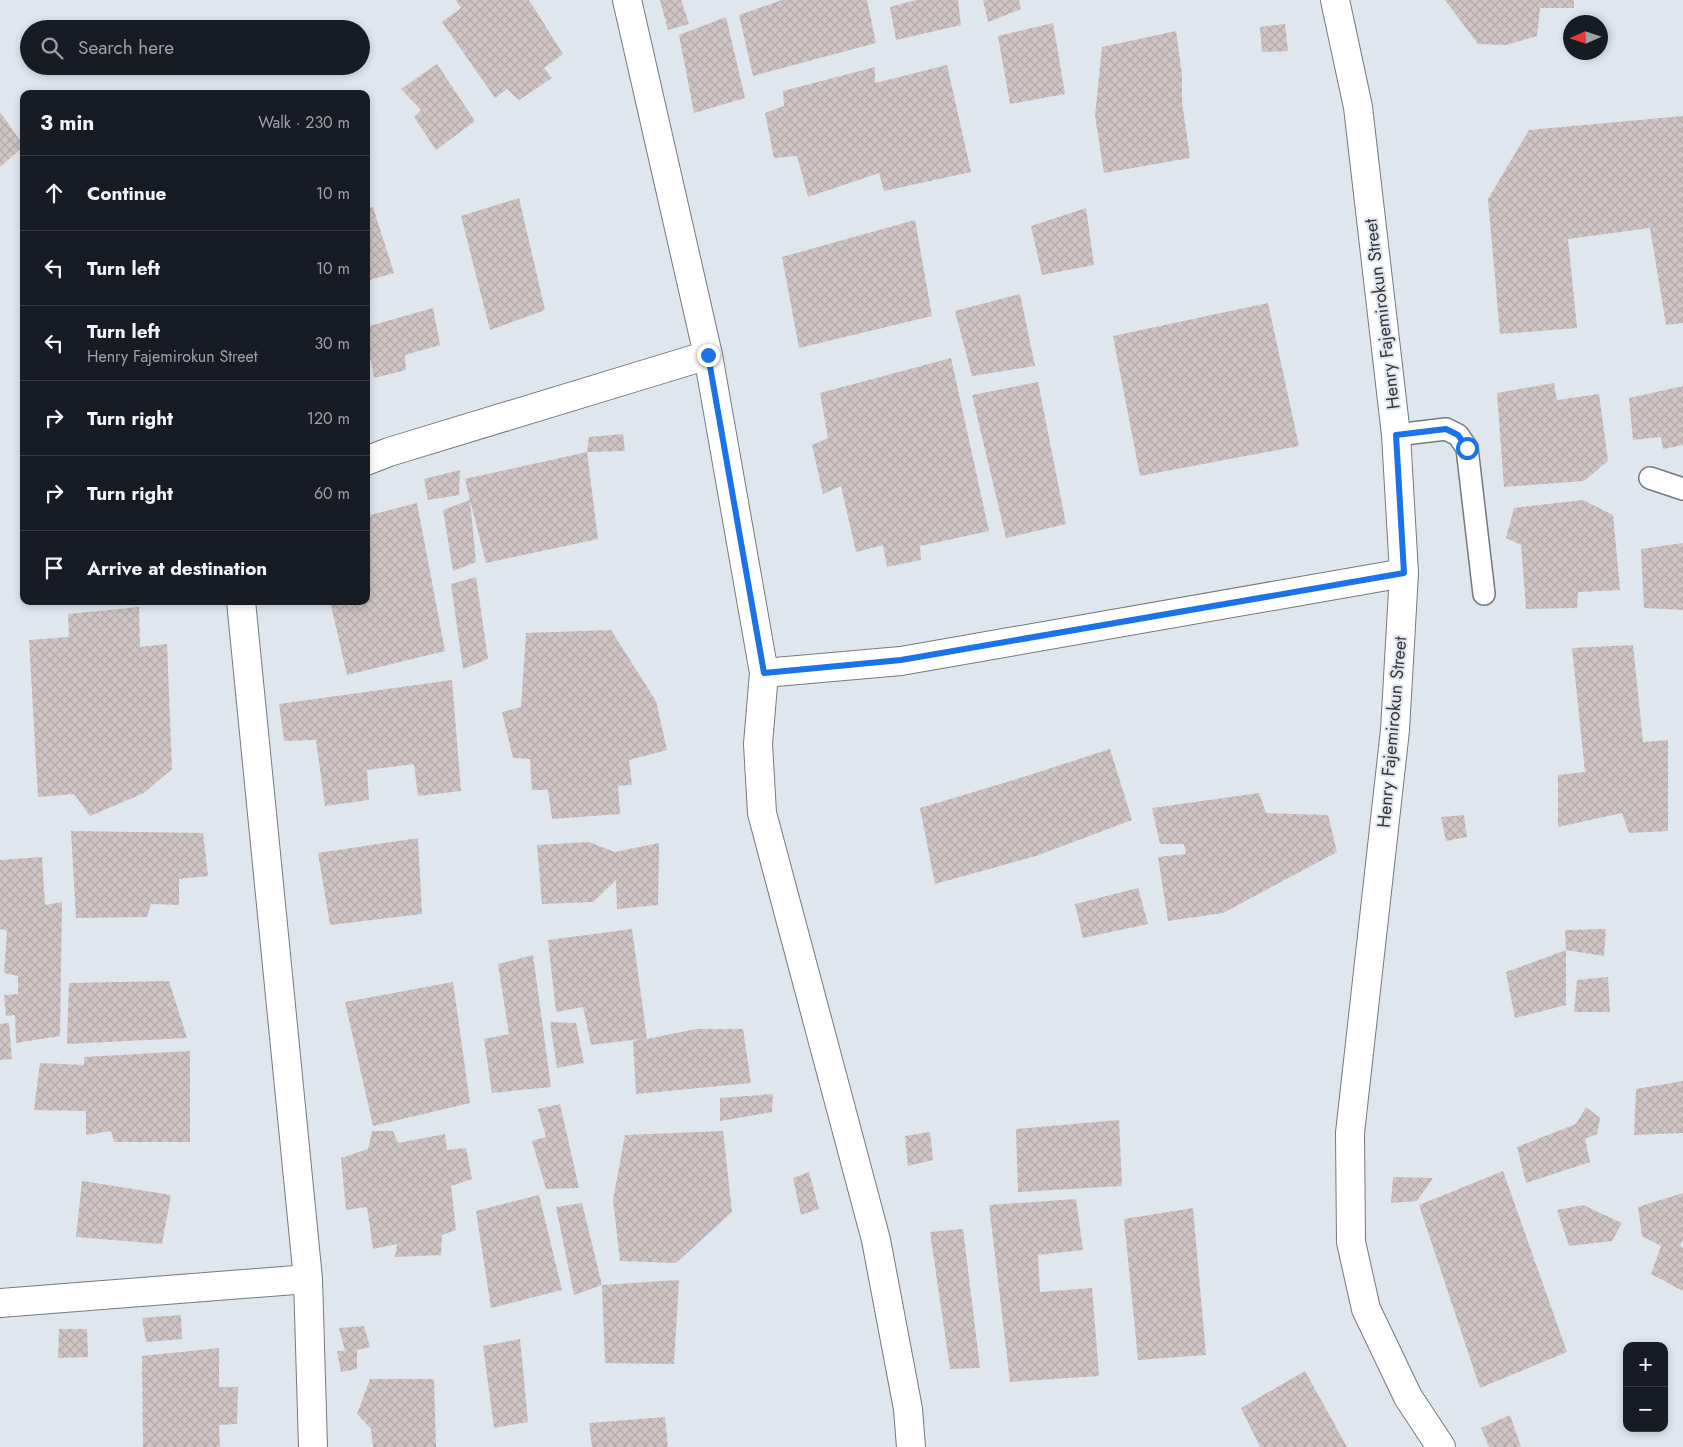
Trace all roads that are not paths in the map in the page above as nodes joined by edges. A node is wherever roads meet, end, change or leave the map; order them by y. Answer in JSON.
{"nodes":[{"id":1,"x":627,"y":0,"type":"edge"},
{"id":2,"x":1335,"y":0,"type":"edge"},
{"id":3,"x":708,"y":355,"type":"junction"},
{"id":4,"x":1396,"y":435,"type":"junction"},
{"id":5,"x":370,"y":459,"type":"edge"},
{"id":6,"x":1650,"y":478,"type":"dead end"},
{"id":7,"x":1683,"y":489,"type":"edge"},
{"id":8,"x":1404,"y":573,"type":"junction"},
{"id":9,"x":1484,"y":594,"type":"dead end"},
{"id":10,"x":242,"y":605,"type":"edge"},
{"id":11,"x":764,"y":673,"type":"junction"},
{"id":12,"x":308,"y":1279,"type":"junction"},
{"id":13,"x":0,"y":1303,"type":"edge"},
{"id":14,"x":313,"y":1447,"type":"edge"},
{"id":15,"x":911,"y":1447,"type":"edge"},
{"id":16,"x":1441,"y":1447,"type":"edge"}],
"edges":[{"from":1,"to":3,"type":"street"},
{"from":2,"to":4,"type":"street","name":"Henry Fajemirokun Street"},
{"from":3,"to":5,"type":"street"},
{"from":3,"to":11,"type":"street"},
{"from":4,"to":8,"type":"street","name":"Henry Fajemirokun Street"},
{"from":4,"to":9,"type":"lane"},
{"from":6,"to":7,"type":"lane"},
{"from":8,"to":11,"type":"street"},
{"from":8,"to":16,"type":"street","name":"Henry Fajemirokun Street"},
{"from":10,"to":12,"type":"street"},
{"from":11,"to":15,"type":"street"},
{"from":12,"to":13,"type":"street"},
{"from":12,"to":14,"type":"street"}]}
